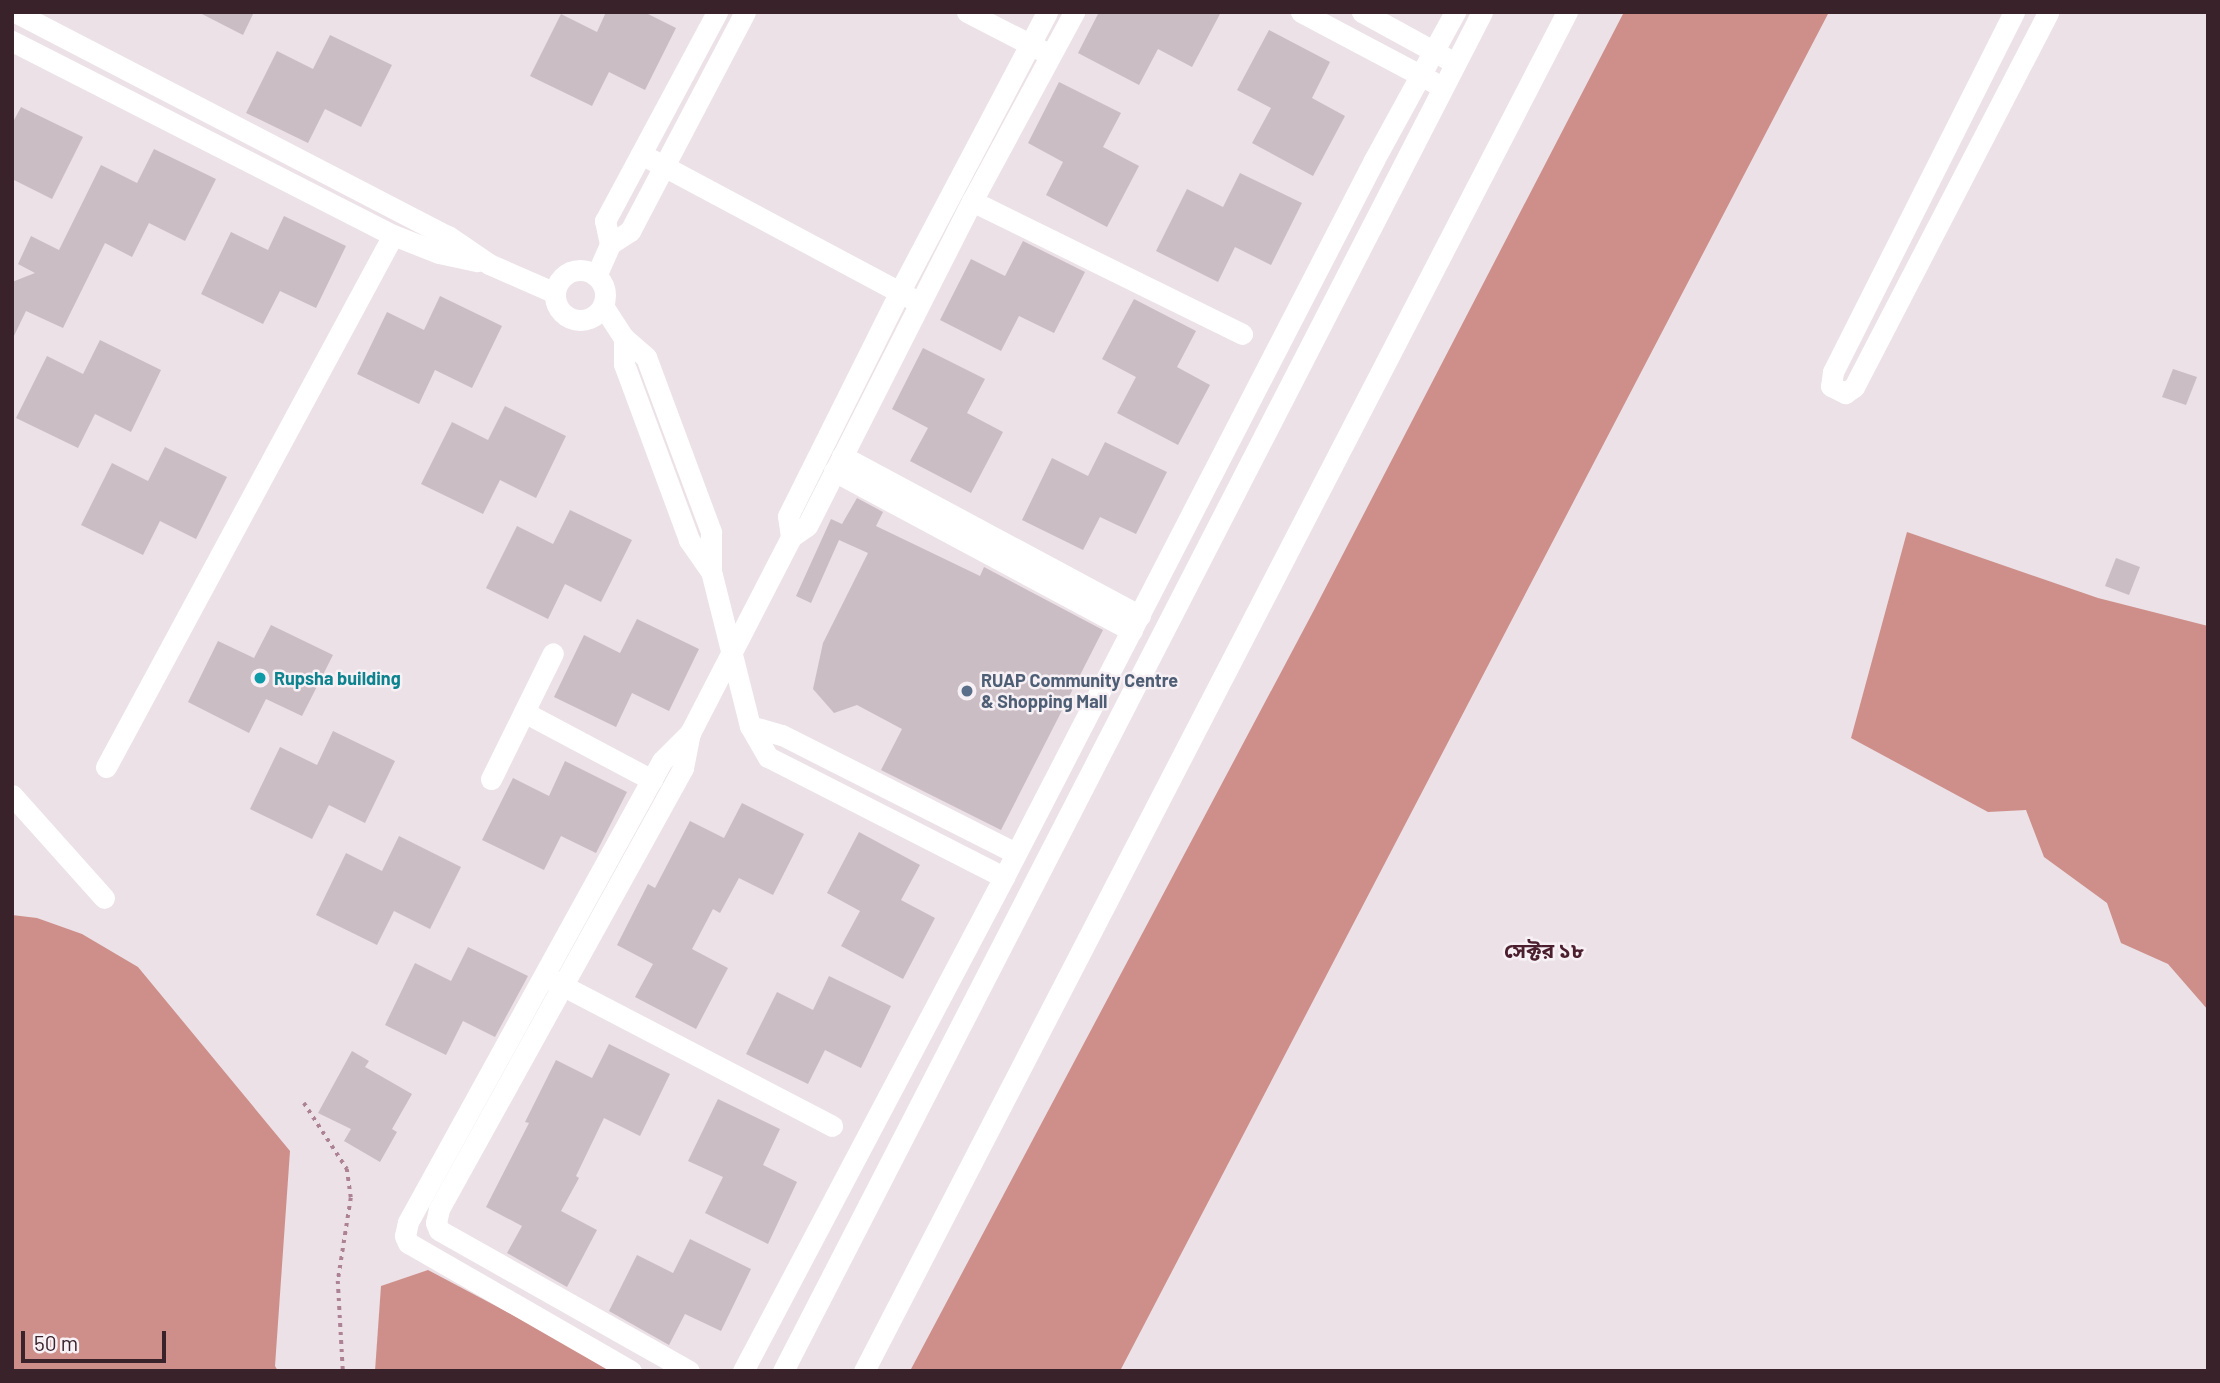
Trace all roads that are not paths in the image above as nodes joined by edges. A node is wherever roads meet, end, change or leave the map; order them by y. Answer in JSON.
{"nodes":[{"id":1,"x":15,"y":12,"type":"edge"},
{"id":2,"x":717,"y":12,"type":"edge"},
{"id":3,"x":744,"y":12,"type":"edge"},
{"id":4,"x":967,"y":12,"type":"edge"},
{"id":5,"x":1047,"y":12,"type":"edge"},
{"id":6,"x":1074,"y":12,"type":"edge"},
{"id":7,"x":1301,"y":12,"type":"edge"},
{"id":8,"x":1362,"y":12,"type":"edge"},
{"id":9,"x":1455,"y":12,"type":"edge"},
{"id":10,"x":1482,"y":12,"type":"edge"},
{"id":11,"x":1567,"y":12,"type":"edge"},
{"id":12,"x":2014,"y":12,"type":"edge"},
{"id":13,"x":2048,"y":12,"type":"edge"},
{"id":14,"x":12,"y":41,"type":"edge"},
{"id":15,"x":1030,"y":44,"type":"junction"},
{"id":16,"x":1434,"y":51,"type":"junction"},
{"id":17,"x":1051,"y":55,"type":"junction"},
{"id":18,"x":1456,"y":63,"type":"junction"},
{"id":19,"x":1422,"y":76,"type":"junction"},
{"id":20,"x":1444,"y":87,"type":"junction"},
{"id":21,"x":641,"y":154,"type":"junction"},
{"id":22,"x":972,"y":201,"type":"junction"},
{"id":23,"x":393,"y":235,"type":"junction"},
{"id":24,"x":610,"y":244,"type":"junction"},
{"id":25,"x":489,"y":264,"type":"junction"},
{"id":26,"x":596,"y":276,"type":"junction"},
{"id":27,"x":555,"y":293,"type":"junction"},
{"id":28,"x":919,"y":302,"type":"junction"},
{"id":29,"x":603,"y":306,"type":"junction"},
{"id":30,"x":1242,"y":334,"type":"dead end"},
{"id":31,"x":838,"y":464,"type":"junction"},
{"id":32,"x":791,"y":537,"type":"junction"},
{"id":33,"x":1136,"y":624,"type":"junction"},
{"id":34,"x":1161,"y":639,"type":"junction"},
{"id":35,"x":732,"y":651,"type":"junction"},
{"id":36,"x":553,"y":653,"type":"dead end"},
{"id":37,"x":524,"y":712,"type":"junction"},
{"id":38,"x":690,"y":733,"type":"junction"},
{"id":39,"x":106,"y":767,"type":"dead end"},
{"id":40,"x":491,"y":779,"type":"dead end"},
{"id":41,"x":652,"y":780,"type":"junction"},
{"id":42,"x":12,"y":795,"type":"edge"},
{"id":43,"x":1010,"y":865,"type":"junction"},
{"id":44,"x":1036,"y":878,"type":"junction"},
{"id":45,"x":104,"y":898,"type":"dead end"},
{"id":46,"x":554,"y":981,"type":"junction"},
{"id":47,"x":832,"y":1126,"type":"dead end"},
{"id":48,"x":631,"y":1371,"type":"edge"},
{"id":49,"x":689,"y":1371,"type":"edge"},
{"id":50,"x":743,"y":1371,"type":"edge"},
{"id":51,"x":783,"y":1371,"type":"edge"},
{"id":52,"x":864,"y":1371,"type":"edge"}],
"edges":[{"from":1,"to":25,"type":"street"},
{"from":2,"to":21,"type":"street"},
{"from":3,"to":24,"type":"street"},
{"from":4,"to":15,"type":"street"},
{"from":5,"to":15,"type":"street"},
{"from":6,"to":17,"type":"street"},
{"from":7,"to":19,"type":"street"},
{"from":8,"to":16,"type":"street"},
{"from":9,"to":16,"type":"street"},
{"from":10,"to":18,"type":"street"},
{"from":11,"to":52,"type":"street"},
{"from":12,"to":13,"type":"street"},
{"from":14,"to":23,"type":"street"},
{"from":15,"to":17,"type":"street"},
{"from":15,"to":32,"type":"street"},
{"from":16,"to":18,"type":"street"},
{"from":16,"to":19,"type":"street"},
{"from":17,"to":22,"type":"street"},
{"from":18,"to":20,"type":"street"},
{"from":19,"to":20,"type":"street"},
{"from":19,"to":33,"type":"street"},
{"from":20,"to":34,"type":"street"},
{"from":21,"to":24,"type":"street"},
{"from":21,"to":28,"type":"street"},
{"from":22,"to":28,"type":"street"},
{"from":22,"to":30,"type":"street"},
{"from":23,"to":25,"type":"street"},
{"from":23,"to":39,"type":"street"},
{"from":24,"to":26,"type":"street"},
{"from":25,"to":27,"type":"street"},
{"from":26,"to":27,"type":"street"},
{"from":26,"to":29,"type":"street"},
{"from":27,"to":29,"type":"street"},
{"from":28,"to":31,"type":"street"},
{"from":29,"to":35,"type":"street"},
{"from":31,"to":32,"type":"street"},
{"from":31,"to":33,"type":"street"},
{"from":32,"to":35,"type":"street"},
{"from":33,"to":34,"type":"street"},
{"from":33,"to":43,"type":"street"},
{"from":34,"to":44,"type":"street"},
{"from":35,"to":38,"type":"street"},
{"from":35,"to":43,"type":"street"},
{"from":36,"to":37,"type":"street"},
{"from":37,"to":40,"type":"street"},
{"from":37,"to":41,"type":"street"},
{"from":38,"to":41,"type":"street"},
{"from":38,"to":46,"type":"street"},
{"from":41,"to":46,"type":"street"},
{"from":42,"to":45,"type":"street"},
{"from":43,"to":44,"type":"street"},
{"from":43,"to":50,"type":"street"},
{"from":44,"to":51,"type":"street"},
{"from":46,"to":47,"type":"street"},
{"from":46,"to":48,"type":"street"},
{"from":46,"to":49,"type":"street"}]}
